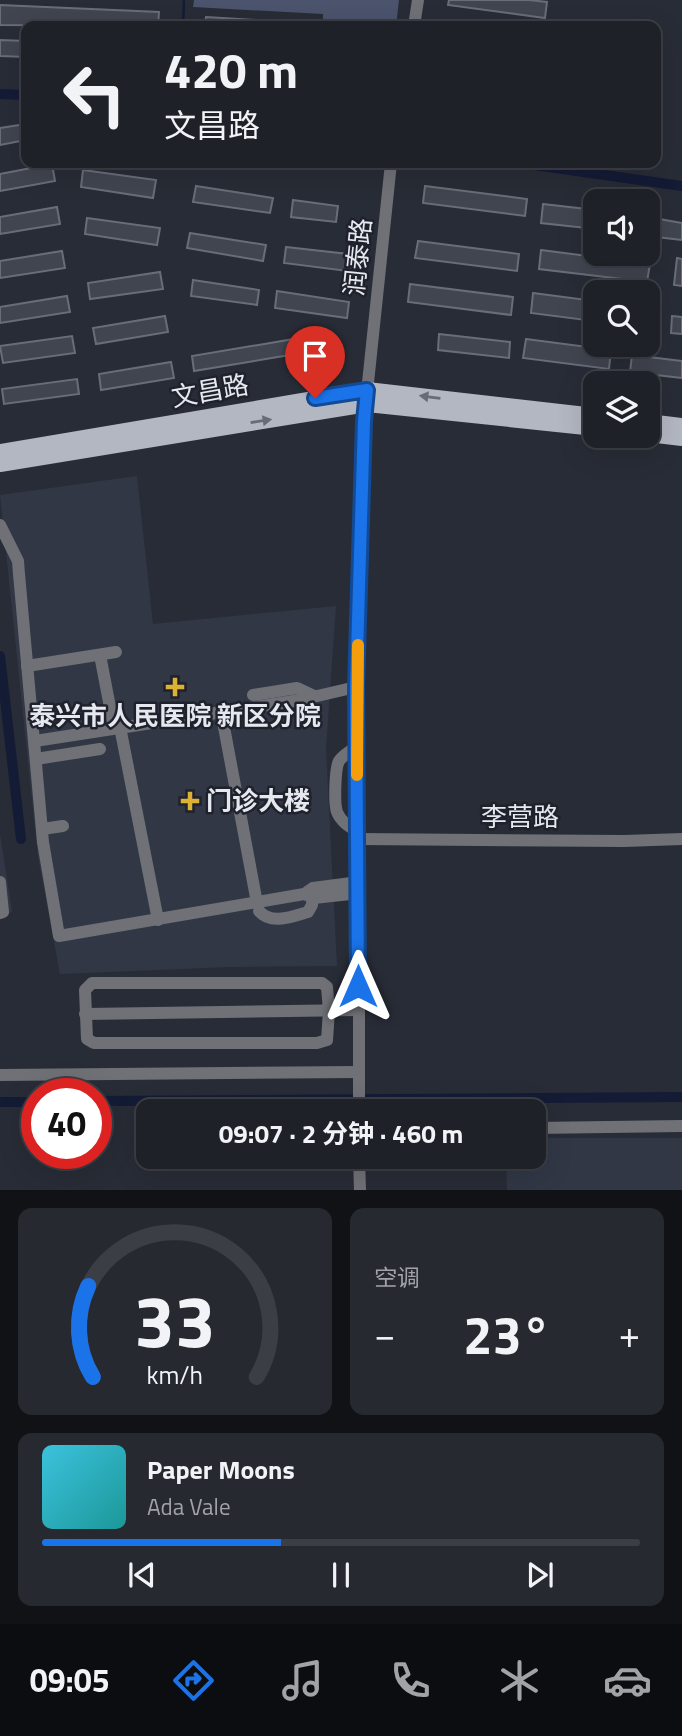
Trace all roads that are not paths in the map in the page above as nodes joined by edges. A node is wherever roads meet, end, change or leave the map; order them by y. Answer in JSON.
{"nodes":[{"id":1,"x":418,"y":0,"type":"edge"},
{"id":2,"x":415,"y":21,"type":"edge"},
{"id":3,"x":390,"y":168,"type":"edge"},
{"id":4,"x":367,"y":397,"type":"junction"},
{"id":5,"x":583,"y":415,"type":"edge"},
{"id":6,"x":660,"y":423,"type":"edge"},
{"id":7,"x":583,"y":426,"type":"edge"},
{"id":8,"x":682,"y":426,"type":"edge"},
{"id":9,"x":660,"y":435,"type":"edge"},
{"id":10,"x":682,"y":438,"type":"edge"},
{"id":11,"x":0,"y":452,"type":"edge"},
{"id":12,"x":0,"y":464,"type":"edge"},
{"id":13,"x":0,"y":525,"type":"edge"},
{"id":14,"x":116,"y":652,"type":"dead end"},
{"id":15,"x":100,"y":654,"type":"junction"},
{"id":16,"x":27,"y":666,"type":"junction"},
{"id":17,"x":356,"y":687,"type":"junction"},
{"id":18,"x":253,"y":695,"type":"dead end"},
{"id":19,"x":314,"y":696,"type":"junction"},
{"id":20,"x":220,"y":711,"type":"junction"},
{"id":21,"x":117,"y":728,"type":"junction"},
{"id":22,"x":35,"y":741,"type":"junction"},
{"id":23,"x":357,"y":747,"type":"junction"},
{"id":24,"x":100,"y":749,"type":"dead end"},
{"id":25,"x":36,"y":759,"type":"junction"},
{"id":26,"x":63,"y":826,"type":"dead end"},
{"id":27,"x":42,"y":829,"type":"junction"},
{"id":28,"x":358,"y":835,"type":"junction"},
{"id":29,"x":682,"y":839,"type":"edge"},
{"id":30,"x":0,"y":882,"type":"edge"},
{"id":31,"x":359,"y":888,"type":"junction"},
{"id":32,"x":310,"y":893,"type":"junction"},
{"id":33,"x":258,"y":907,"type":"junction"},
{"id":34,"x":0,"y":913,"type":"edge"},
{"id":35,"x":158,"y":920,"type":"junction"},
{"id":36,"x":358,"y":1010,"type":"junction"},
{"id":37,"x":329,"y":1011,"type":"junction"},
{"id":38,"x":85,"y":1014,"type":"junction"},
{"id":39,"x":358,"y":1072,"type":"junction"},
{"id":40,"x":0,"y":1075,"type":"edge"},
{"id":41,"x":359,"y":1099,"type":"edge"},
{"id":42,"x":682,"y":1126,"type":"edge"},
{"id":43,"x":546,"y":1128,"type":"edge"},
{"id":44,"x":359,"y":1169,"type":"edge"},
{"id":45,"x":360,"y":1190,"type":"edge"}],
"edges":[{"from":1,"to":2,"type":"street"},
{"from":3,"to":4,"type":"street","name":"润泰路"},
{"from":5,"to":4,"type":"main road","name":"文昌路","one_way":true},
{"from":4,"to":7,"type":"main road","name":"文昌路"},
{"from":4,"to":11,"type":"main road","name":"文昌路"},
{"from":12,"to":4,"type":"main road","name":"文昌路","one_way":true},
{"from":4,"to":17,"type":"street","name":"润泰路"},
{"from":6,"to":8,"type":"main road"},
{"from":9,"to":10,"type":"main road"},
{"from":13,"to":16,"type":"street"},
{"from":14,"to":15,"type":"street"},
{"from":15,"to":16,"type":"street"},
{"from":15,"to":21,"type":"street"},
{"from":16,"to":22,"type":"street"},
{"from":17,"to":19,"type":"street"},
{"from":17,"to":23,"type":"street","name":"润泰路"},
{"from":18,"to":19,"type":"street"},
{"from":19,"to":20,"type":"street"},
{"from":20,"to":21,"type":"street"},
{"from":20,"to":33,"type":"street"},
{"from":21,"to":22,"type":"street"},
{"from":21,"to":35,"type":"street"},
{"from":22,"to":25,"type":"street"},
{"from":23,"to":28,"type":"street","name":"润泰路"},
{"from":23,"to":28,"type":"street"},
{"from":24,"to":25,"type":"street"},
{"from":25,"to":27,"type":"street"},
{"from":26,"to":27,"type":"street"},
{"from":27,"to":35,"type":"street"},
{"from":28,"to":29,"type":"street","name":"李营路"},
{"from":28,"to":31,"type":"street","name":"润泰路"},
{"from":30,"to":34,"type":"street"},
{"from":31,"to":32,"type":"street"},
{"from":31,"to":36,"type":"street","name":"润泰路"},
{"from":32,"to":33,"type":"street"},
{"from":32,"to":33,"type":"street"},
{"from":33,"to":35,"type":"street"},
{"from":36,"to":37,"type":"street"},
{"from":36,"to":39,"type":"street","name":"润泰路"},
{"from":37,"to":38,"type":"street"},
{"from":37,"to":38,"type":"street"},
{"from":37,"to":38,"type":"street"},
{"from":39,"to":40,"type":"street"},
{"from":39,"to":41,"type":"street","name":"润泰路"},
{"from":42,"to":43,"type":"street"},
{"from":44,"to":45,"type":"street"}]}
